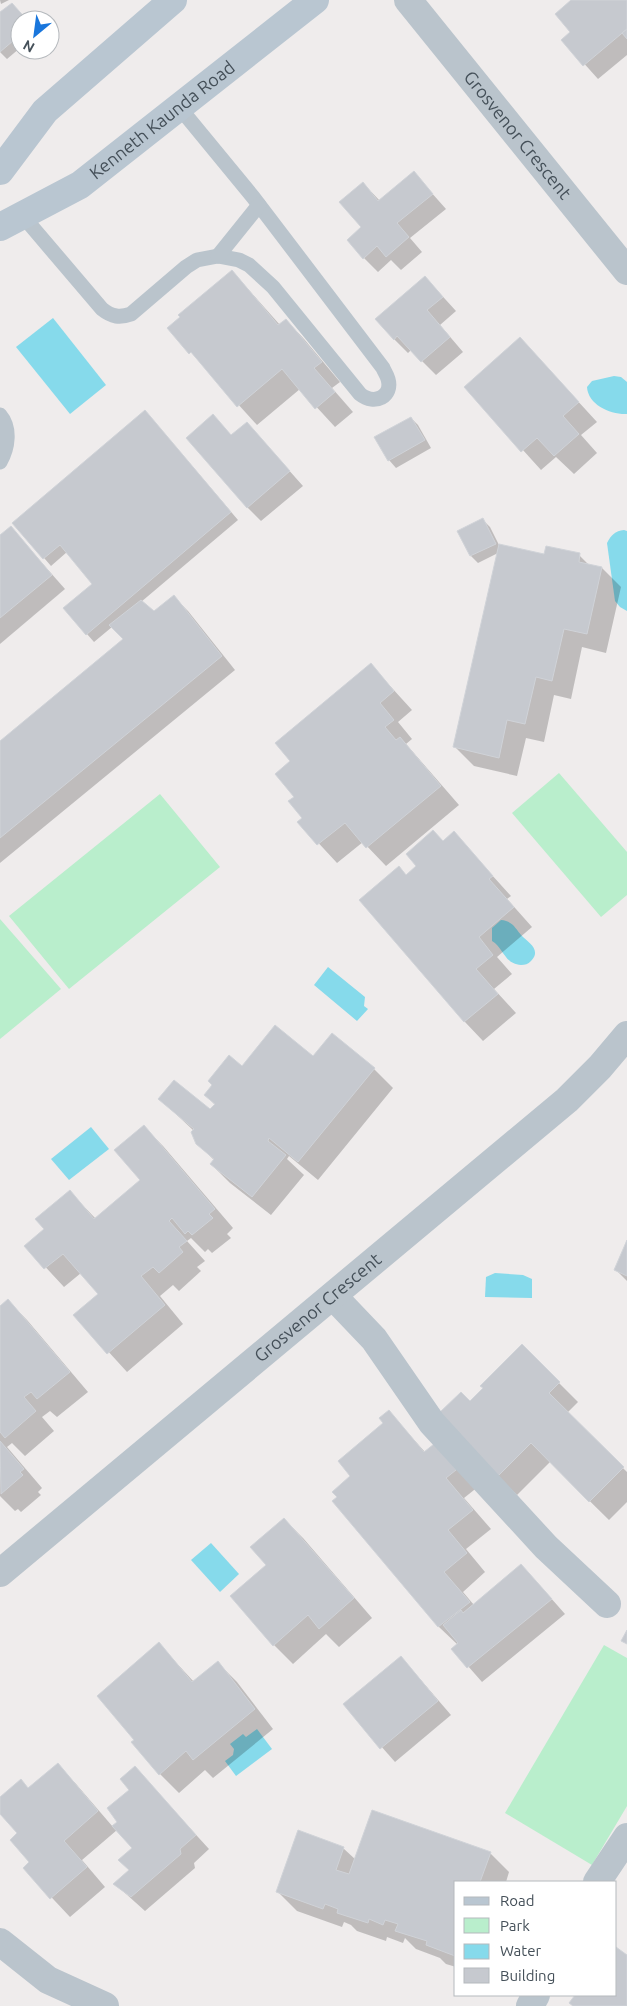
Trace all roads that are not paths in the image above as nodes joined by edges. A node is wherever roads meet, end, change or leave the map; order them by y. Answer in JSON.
{"nodes":[{"id":1,"x":173,"y":0,"type":"edge"},
{"id":2,"x":315,"y":0,"type":"edge"},
{"id":3,"x":408,"y":0,"type":"edge"},
{"id":4,"x":179,"y":107,"type":"junction"},
{"id":5,"x":0,"y":172,"type":"edge"},
{"id":6,"x":259,"y":205,"type":"junction"},
{"id":7,"x":11,"y":221,"type":"edge"},
{"id":8,"x":218,"y":256,"type":"junction"},
{"id":9,"x":627,"y":271,"type":"edge"},
{"id":10,"x":0,"y":415,"type":"edge"},
{"id":11,"x":0,"y":462,"type":"edge"},
{"id":12,"x":627,"y":1035,"type":"edge"},
{"id":13,"x":333,"y":1296,"type":"junction"},
{"id":14,"x":0,"y":1574,"type":"edge"},
{"id":15,"x":607,"y":1604,"type":"dead end"},
{"id":16,"x":627,"y":1837,"type":"edge"},
{"id":17,"x":598,"y":1881,"type":"edge"},
{"id":18,"x":0,"y":1942,"type":"edge"},
{"id":19,"x":105,"y":2006,"type":"edge"}],
"edges":[{"from":1,"to":5,"type":"main road"},
{"from":2,"to":4,"type":"main road","name":"Kenneth Kaunda Road"},
{"from":3,"to":9,"type":"street","name":"Grosvenor Crescent"},
{"from":4,"to":6,"type":"lane"},
{"from":4,"to":7,"type":"main road","name":"Kenneth Kaunda Road"},
{"from":6,"to":8,"type":"lane"},
{"from":6,"to":8,"type":"lane"},
{"from":7,"to":8,"type":"lane"},
{"from":10,"to":11,"type":"lane"},
{"from":12,"to":13,"type":"street","name":"Grosvenor Crescent"},
{"from":13,"to":14,"type":"street","name":"Grosvenor Crescent"},
{"from":13,"to":15,"type":"street"},
{"from":16,"to":17,"type":"street"},
{"from":18,"to":19,"type":"street"}]}
